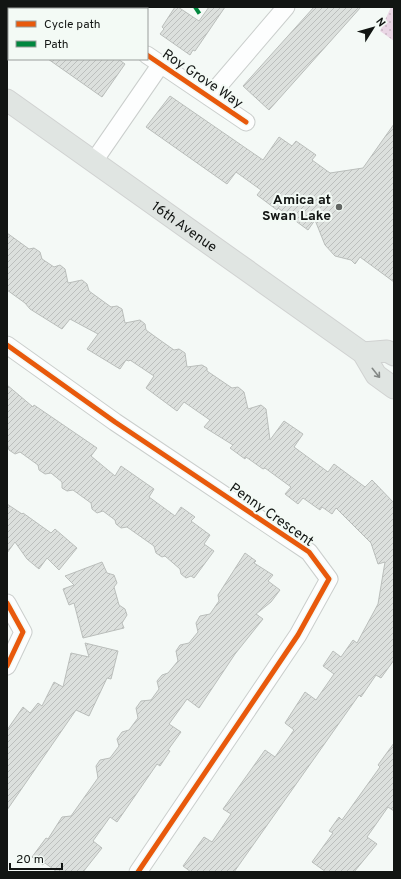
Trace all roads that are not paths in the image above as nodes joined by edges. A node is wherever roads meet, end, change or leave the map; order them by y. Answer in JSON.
{"nodes":[{"id":1,"x":286,"y":7,"type":"edge"},
{"id":2,"x":148,"y":56,"type":"edge"},
{"id":3,"x":161,"y":64,"type":"junction"},
{"id":4,"x":209,"y":97,"type":"junction"},
{"id":5,"x":7,"y":100,"type":"edge"},
{"id":6,"x":246,"y":122,"type":"dead end"},
{"id":7,"x":94,"y":161,"type":"junction"},
{"id":8,"x":7,"y":345,"type":"edge"},
{"id":9,"x":363,"y":352,"type":"junction"},
{"id":10,"x":394,"y":355,"type":"edge"},
{"id":11,"x":394,"y":388,"type":"edge"},
{"id":12,"x":7,"y":603,"type":"edge"},
{"id":13,"x":7,"y":666,"type":"edge"},
{"id":14,"x":138,"y":872,"type":"edge"}],
"edges":[{"from":1,"to":4,"type":"street","name":"Roy Grove Way"},
{"from":2,"to":3,"type":"street","name":"Roy Grove Way"},
{"from":3,"to":4,"type":"street","name":"Roy Grove Way"},
{"from":3,"to":7,"type":"street"},
{"from":4,"to":6,"type":"street","name":"Roy Grove Way"},
{"from":5,"to":7,"type":"main road","name":"16th Avenue"},
{"from":7,"to":9,"type":"main road","name":"16th Avenue"},
{"from":8,"to":14,"type":"street","name":"Penny Crescent"},
{"from":9,"to":10,"type":"main road"},
{"from":9,"to":11,"type":"main road","name":"16th Avenue","one_way":true},
{"from":12,"to":13,"type":"street"}]}
